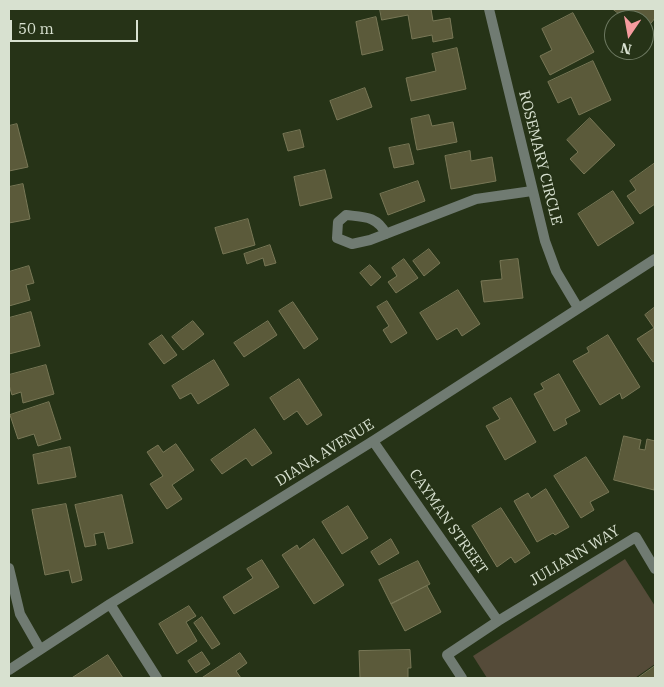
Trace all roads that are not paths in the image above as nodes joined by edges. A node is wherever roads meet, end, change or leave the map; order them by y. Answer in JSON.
{"nodes":[{"id":1,"x":488,"y":9,"type":"edge"},
{"id":2,"x":532,"y":191,"type":"junction"},
{"id":3,"x":386,"y":234,"type":"junction"},
{"id":4,"x":655,"y":259,"type":"edge"},
{"id":5,"x":578,"y":308,"type":"junction"},
{"id":6,"x":373,"y":441,"type":"junction"},
{"id":7,"x":9,"y":568,"type":"edge"},
{"id":8,"x":655,"y":568,"type":"edge"},
{"id":9,"x":110,"y":604,"type":"junction"},
{"id":10,"x":498,"y":621,"type":"junction"},
{"id":11,"x":40,"y":649,"type":"junction"},
{"id":12,"x":9,"y":670,"type":"edge"},
{"id":13,"x":157,"y":678,"type":"edge"},
{"id":14,"x":462,"y":678,"type":"edge"}],
"edges":[{"from":1,"to":2,"type":"street","name":"ROSEMARY CIRCLE"},
{"from":2,"to":3,"type":"street"},
{"from":2,"to":5,"type":"street","name":"ROSEMARY CIRCLE"},
{"from":3,"to":3,"type":"street"},
{"from":4,"to":5,"type":"street","name":"DIANA AVENUE"},
{"from":5,"to":6,"type":"street","name":"DIANA AVENUE"},
{"from":6,"to":9,"type":"street","name":"DIANA AVENUE"},
{"from":6,"to":10,"type":"street","name":"CAYMAN STREET"},
{"from":7,"to":11,"type":"street"},
{"from":8,"to":10,"type":"street","name":"JULIANN WAY"},
{"from":9,"to":11,"type":"street","name":"DIANA AVENUE"},
{"from":9,"to":13,"type":"street"},
{"from":10,"to":14,"type":"street"},
{"from":11,"to":12,"type":"street","name":"DIANA AVENUE"}]}
